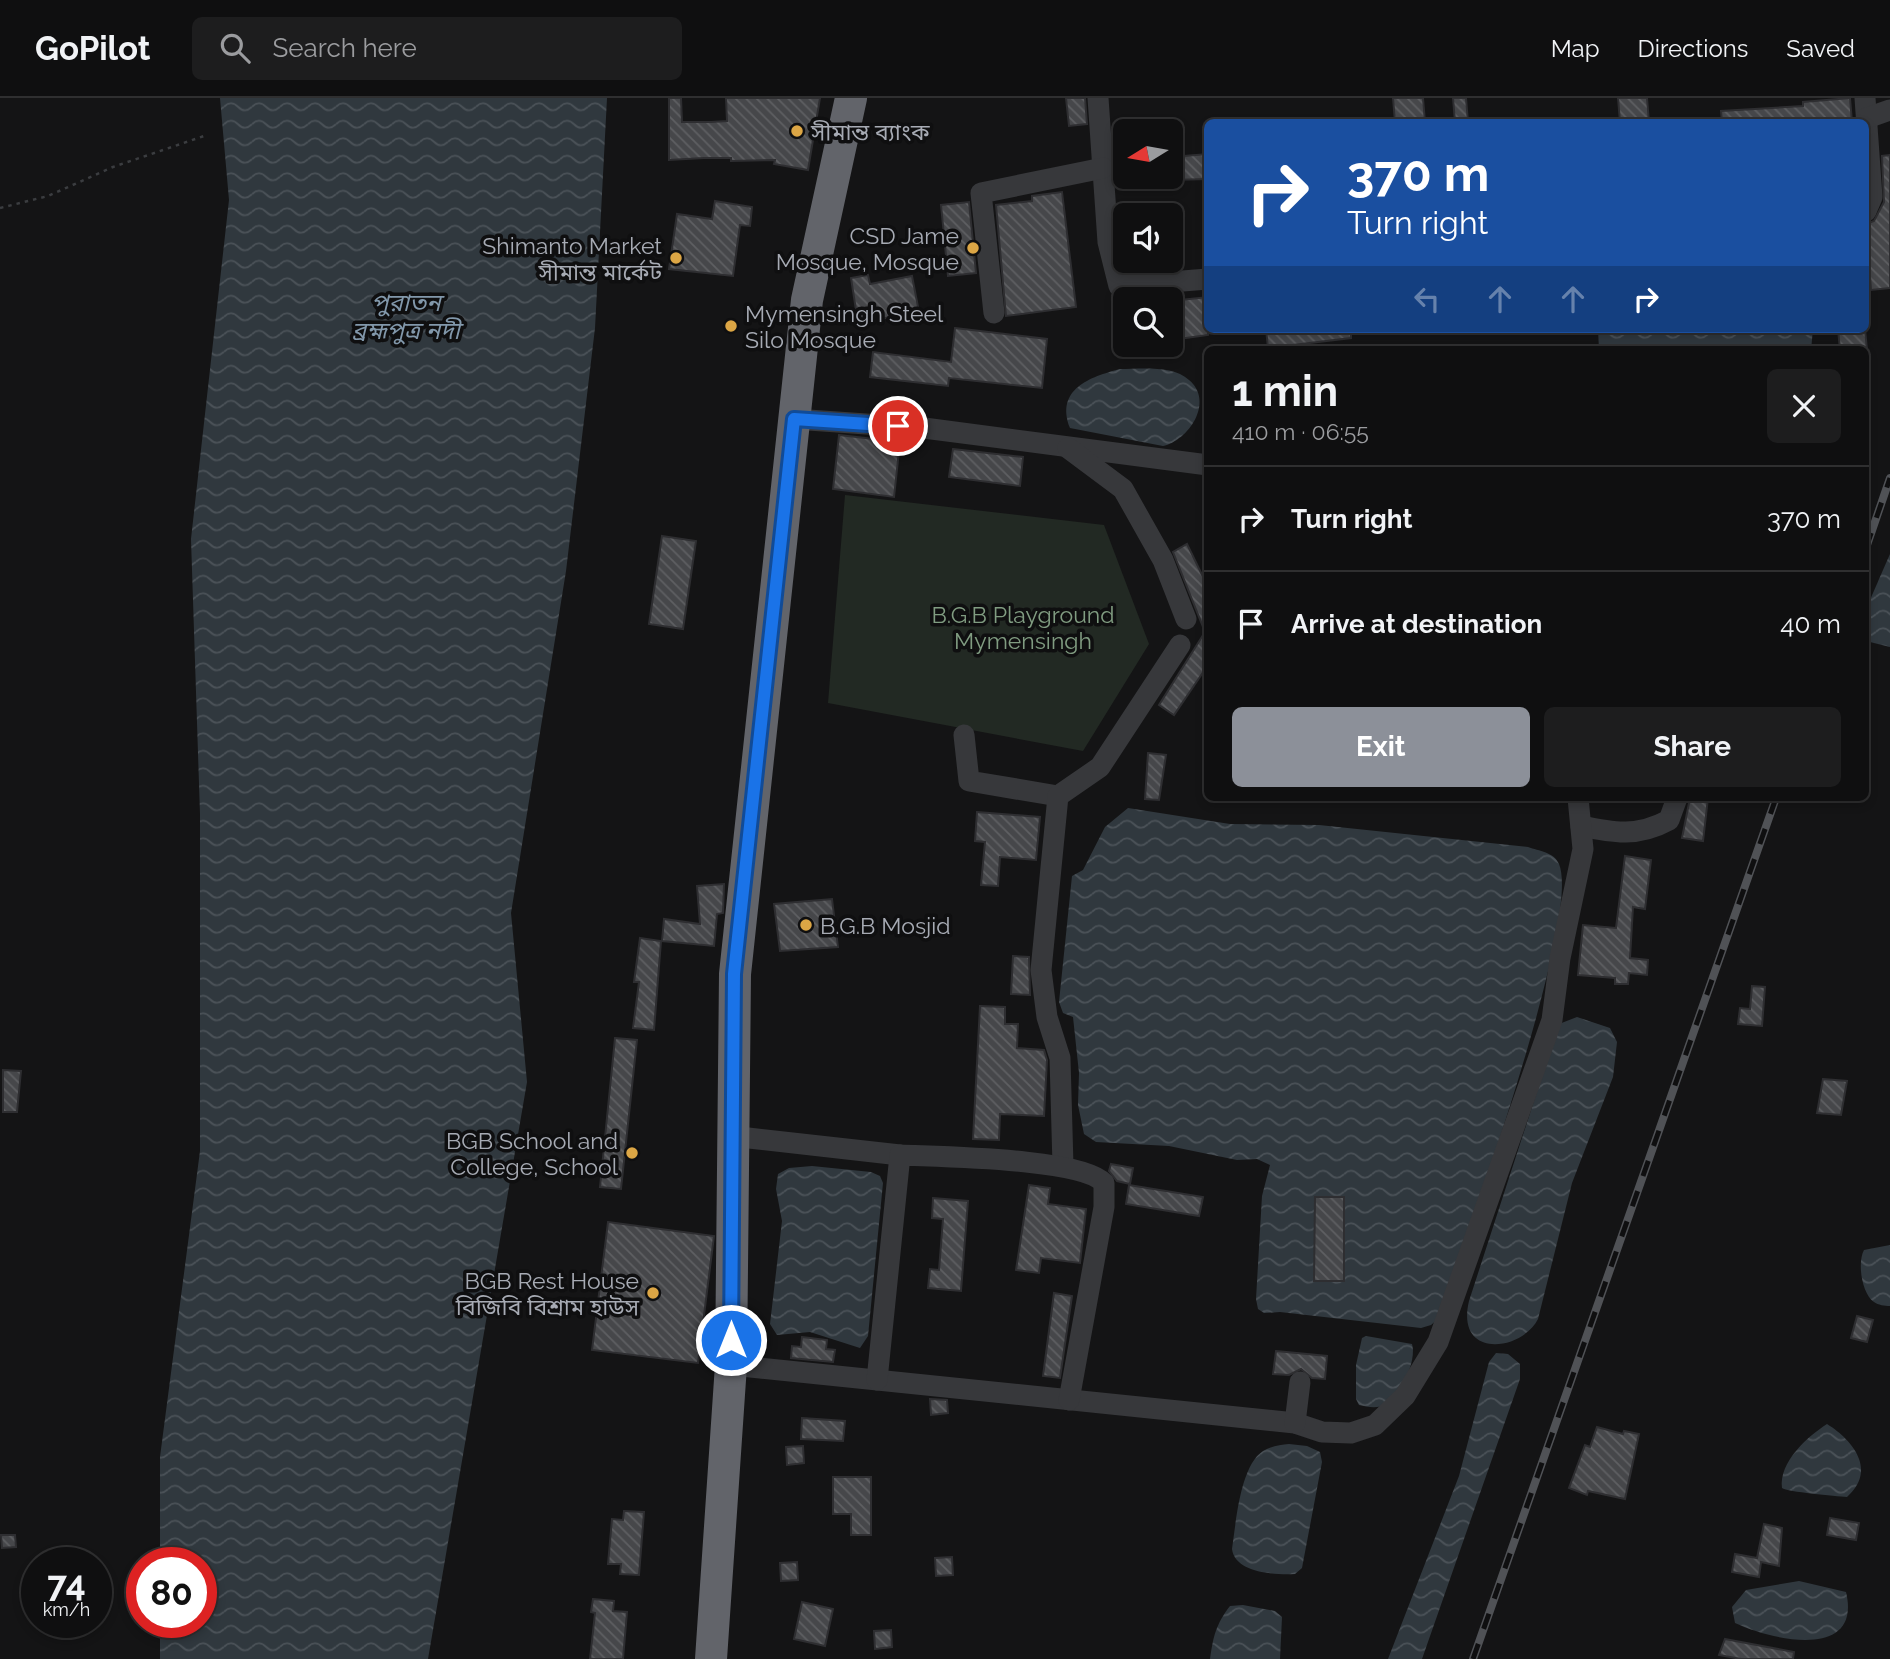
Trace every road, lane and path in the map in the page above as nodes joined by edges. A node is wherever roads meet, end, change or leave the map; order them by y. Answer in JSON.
{"nodes":[{"id":1,"x":851,"y":98,"type":"edge"},
{"id":2,"x":1098,"y":98,"type":"edge"},
{"id":3,"x":1866,"y":108,"type":"edge"},
{"id":4,"x":1890,"y":110,"type":"edge"},
{"id":5,"x":207,"y":135,"type":"dead end"},
{"id":6,"x":1869,"y":152,"type":"edge"},
{"id":7,"x":1103,"y":168,"type":"junction"},
{"id":8,"x":1869,"y":204,"type":"edge"},
{"id":9,"x":0,"y":208,"type":"edge"},
{"id":10,"x":1204,"y":279,"type":"edge"},
{"id":11,"x":994,"y":313,"type":"dead end"},
{"id":12,"x":794,"y":419,"type":"junction"},
{"id":13,"x":1066,"y":446,"type":"junction"},
{"id":14,"x":1204,"y":465,"type":"edge"},
{"id":15,"x":1186,"y":619,"type":"dead end"},
{"id":16,"x":1180,"y":645,"type":"dead end"},
{"id":17,"x":964,"y":735,"type":"dead end"},
{"id":18,"x":1058,"y":796,"type":"junction"},
{"id":19,"x":1578,"y":801,"type":"edge"},
{"id":20,"x":1676,"y":801,"type":"edge"},
{"id":21,"x":1581,"y":826,"type":"junction"},
{"id":22,"x":731,"y":1136,"type":"junction"},
{"id":23,"x":900,"y":1154,"type":"junction"},
{"id":24,"x":1063,"y":1166,"type":"junction"},
{"id":25,"x":731,"y":1365,"type":"junction"},
{"id":26,"x":877,"y":1380,"type":"junction"},
{"id":27,"x":1300,"y":1382,"type":"dead end"},
{"id":28,"x":1069,"y":1400,"type":"junction"},
{"id":29,"x":1295,"y":1423,"type":"junction"},
{"id":30,"x":711,"y":1659,"type":"edge"}],
"edges":[{"from":1,"to":12,"type":"highway"},
{"from":2,"to":7,"type":"street"},
{"from":3,"to":4,"type":"street"},
{"from":5,"to":9,"type":"path"},
{"from":6,"to":8,"type":"street"},
{"from":7,"to":10,"type":"street"},
{"from":7,"to":11,"type":"street"},
{"from":12,"to":13,"type":"street"},
{"from":12,"to":22,"type":"highway"},
{"from":13,"to":14,"type":"street"},
{"from":13,"to":15,"type":"street"},
{"from":16,"to":18,"type":"street"},
{"from":17,"to":18,"type":"street"},
{"from":18,"to":24,"type":"street"},
{"from":19,"to":21,"type":"street"},
{"from":20,"to":21,"type":"street"},
{"from":21,"to":29,"type":"street"},
{"from":22,"to":23,"type":"street"},
{"from":22,"to":25,"type":"highway"},
{"from":23,"to":24,"type":"street"},
{"from":23,"to":26,"type":"street"},
{"from":24,"to":28,"type":"street"},
{"from":25,"to":26,"type":"street"},
{"from":25,"to":30,"type":"highway"},
{"from":26,"to":28,"type":"street"},
{"from":27,"to":29,"type":"street"},
{"from":28,"to":29,"type":"street"}]}
